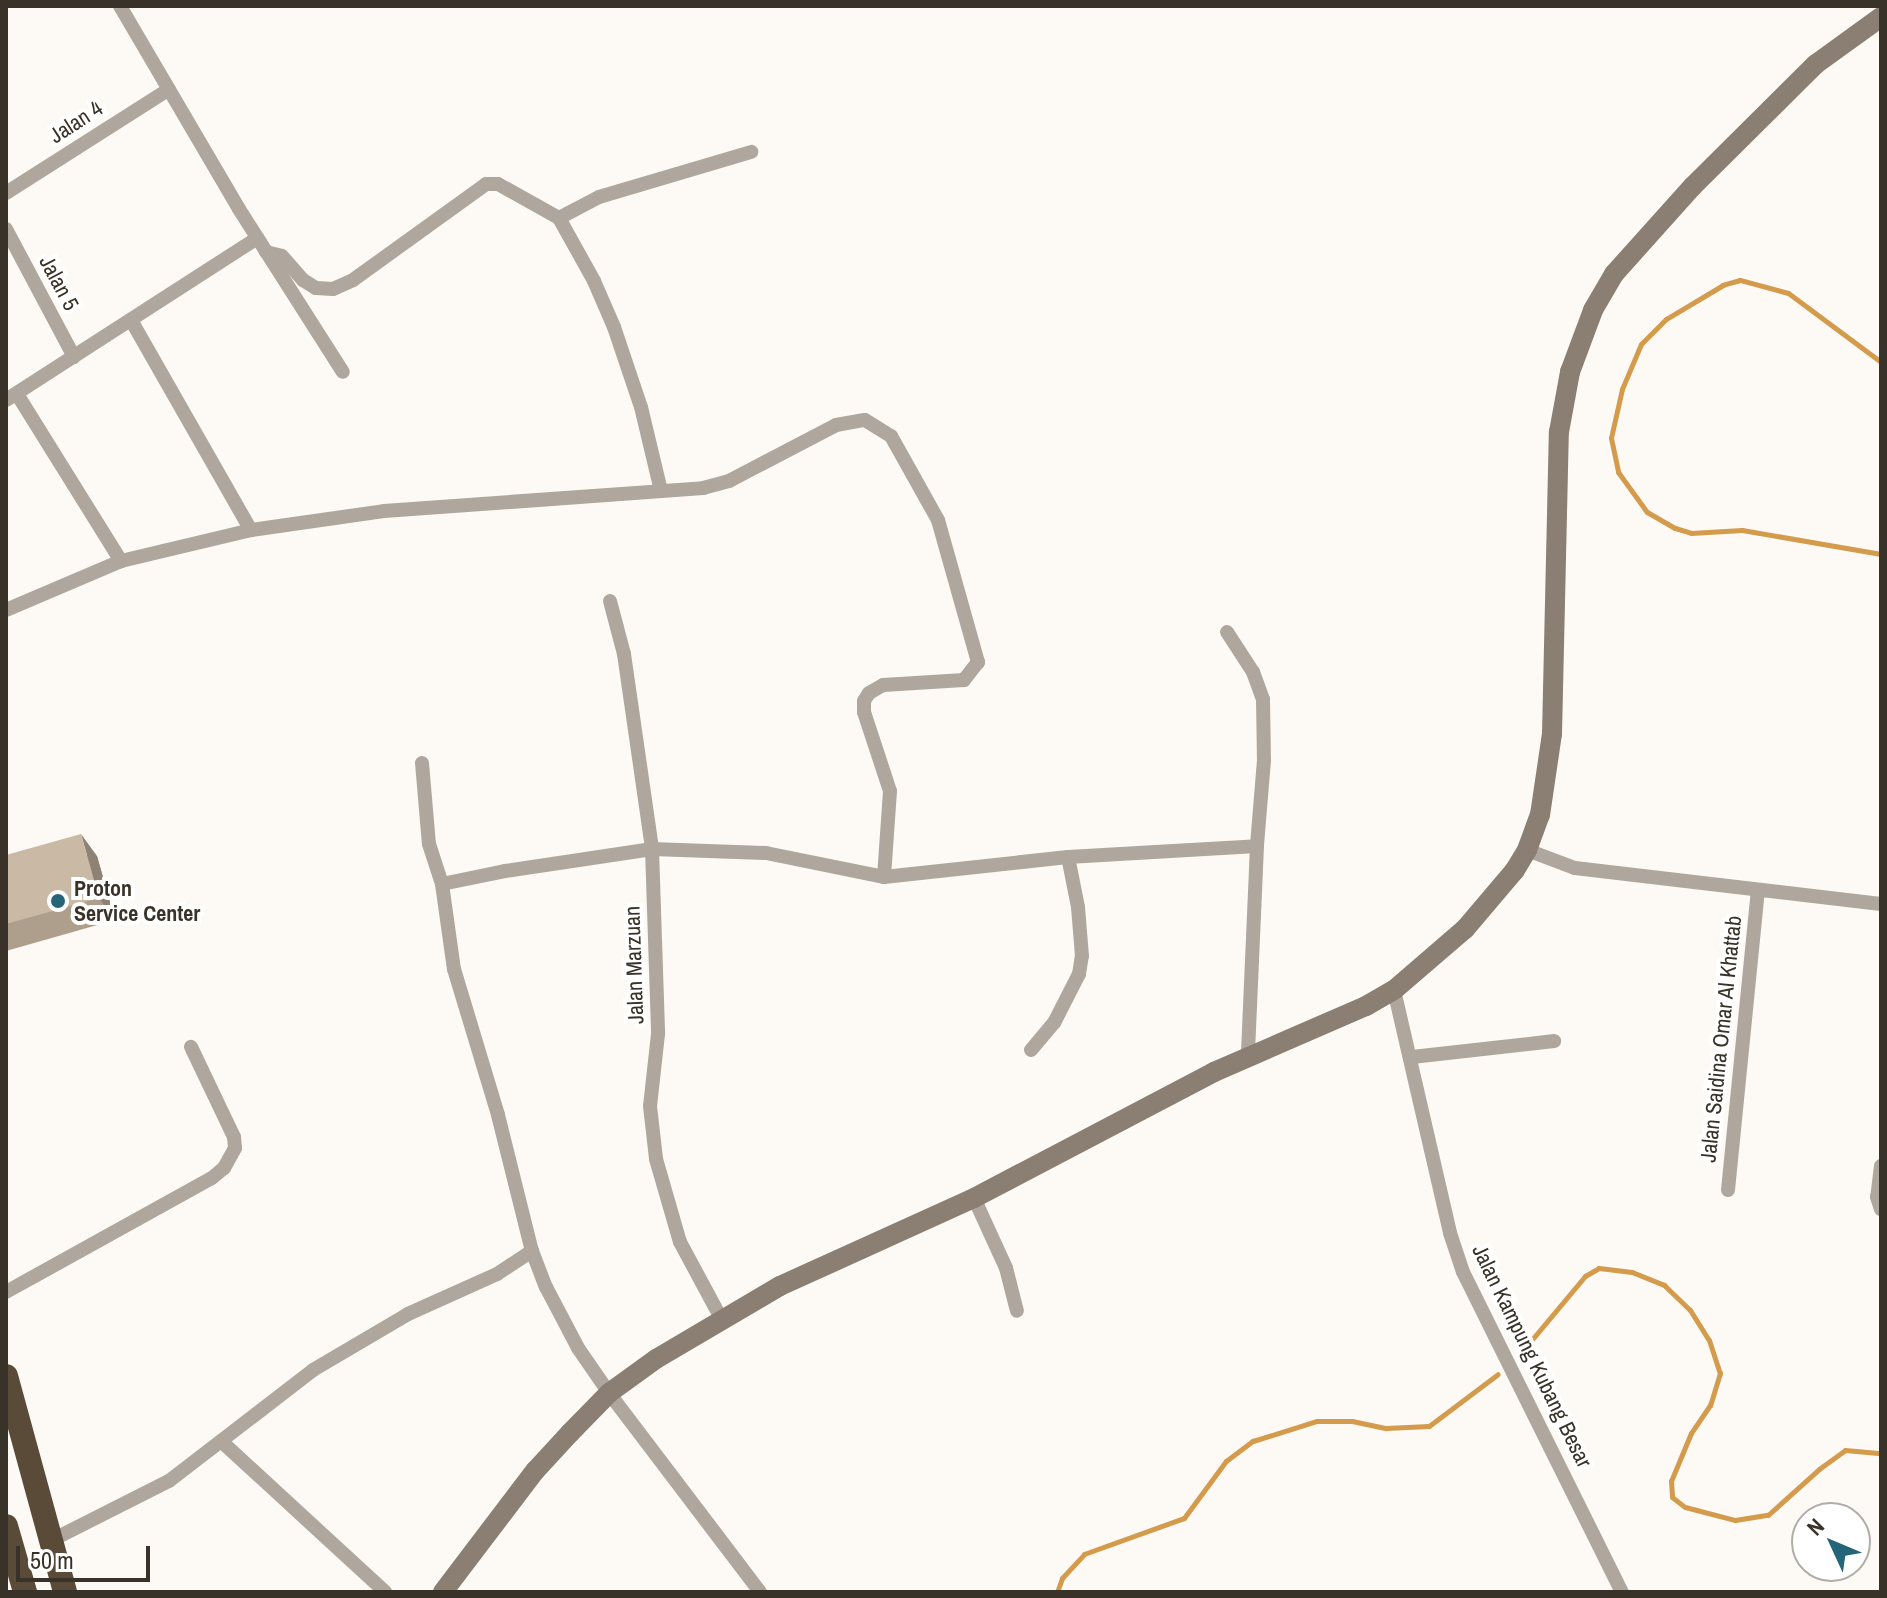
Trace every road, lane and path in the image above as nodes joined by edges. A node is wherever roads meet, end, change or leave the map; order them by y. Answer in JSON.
{"nodes":[{"id":1,"x":120,"y":6,"type":"edge"},
{"id":2,"x":1881,"y":17,"type":"edge"},
{"id":3,"x":169,"y":89,"type":"junction"},
{"id":4,"x":751,"y":152,"type":"dead end"},
{"id":5,"x":6,"y":193,"type":"edge"},
{"id":6,"x":559,"y":218,"type":"junction"},
{"id":7,"x":6,"y":229,"type":"edge"},
{"id":8,"x":257,"y":238,"type":"junction"},
{"id":9,"x":266,"y":252,"type":"junction"},
{"id":10,"x":131,"y":320,"type":"junction"},
{"id":11,"x":74,"y":357,"type":"junction"},
{"id":12,"x":343,"y":372,"type":"dead end"},
{"id":13,"x":12,"y":397,"type":"edge"},
{"id":14,"x":661,"y":491,"type":"junction"},
{"id":15,"x":251,"y":530,"type":"junction"},
{"id":16,"x":121,"y":561,"type":"junction"},
{"id":17,"x":610,"y":601,"type":"dead end"},
{"id":18,"x":6,"y":610,"type":"edge"},
{"id":19,"x":1227,"y":632,"type":"dead end"},
{"id":20,"x":422,"y":763,"type":"dead end"},
{"id":21,"x":1257,"y":846,"type":"junction"},
{"id":22,"x":652,"y":849,"type":"junction"},
{"id":23,"x":1527,"y":850,"type":"junction"},
{"id":24,"x":1068,"y":857,"type":"junction"},
{"id":25,"x":884,"y":877,"type":"junction"},
{"id":26,"x":442,"y":884,"type":"junction"},
{"id":27,"x":1758,"y":891,"type":"junction"},
{"id":28,"x":1881,"y":904,"type":"edge"},
{"id":29,"x":1394,"y":990,"type":"junction"},
{"id":30,"x":1554,"y":1041,"type":"dead end"},
{"id":31,"x":191,"y":1047,"type":"dead end"},
{"id":32,"x":1031,"y":1050,"type":"dead end"},
{"id":33,"x":1248,"y":1055,"type":"junction"},
{"id":34,"x":1412,"y":1057,"type":"junction"},
{"id":35,"x":1881,"y":1166,"type":"edge"},
{"id":36,"x":1728,"y":1190,"type":"dead end"},
{"id":37,"x":974,"y":1198,"type":"junction"},
{"id":38,"x":1881,"y":1209,"type":"edge"},
{"id":39,"x":532,"y":1251,"type":"junction"},
{"id":40,"x":6,"y":1292,"type":"edge"},
{"id":41,"x":1017,"y":1311,"type":"dead end"},
{"id":42,"x":721,"y":1318,"type":"junction"},
{"id":43,"x":6,"y":1376,"type":"edge"},
{"id":44,"x":609,"y":1393,"type":"junction"},
{"id":45,"x":221,"y":1441,"type":"junction"},
{"id":46,"x":6,"y":1526,"type":"edge"},
{"id":47,"x":50,"y":1541,"type":"junction"},
{"id":48,"x":25,"y":1592,"type":"edge"},
{"id":49,"x":65,"y":1592,"type":"edge"},
{"id":50,"x":385,"y":1592,"type":"edge"},
{"id":51,"x":443,"y":1592,"type":"edge"},
{"id":52,"x":760,"y":1592,"type":"edge"},
{"id":53,"x":1622,"y":1592,"type":"edge"}],
"edges":[{"from":1,"to":3,"type":"street"},
{"from":2,"to":23,"type":"street"},
{"from":3,"to":5,"type":"street","name":"Jalan 4"},
{"from":3,"to":8,"type":"street"},
{"from":4,"to":6,"type":"street"},
{"from":6,"to":9,"type":"street"},
{"from":6,"to":14,"type":"street"},
{"from":7,"to":11,"type":"street","name":"Jalan 5"},
{"from":8,"to":9,"type":"street"},
{"from":8,"to":10,"type":"street"},
{"from":9,"to":12,"type":"street"},
{"from":10,"to":11,"type":"street"},
{"from":10,"to":15,"type":"street"},
{"from":11,"to":13,"type":"street"},
{"from":13,"to":16,"type":"street"},
{"from":14,"to":15,"type":"street"},
{"from":14,"to":25,"type":"street"},
{"from":15,"to":16,"type":"street"},
{"from":16,"to":18,"type":"street"},
{"from":17,"to":22,"type":"street","name":"Jalan Marzuan"},
{"from":19,"to":21,"type":"street"},
{"from":20,"to":26,"type":"street"},
{"from":21,"to":24,"type":"street"},
{"from":21,"to":33,"type":"street"},
{"from":22,"to":25,"type":"street"},
{"from":22,"to":26,"type":"street"},
{"from":22,"to":42,"type":"street","name":"Jalan Marzuan"},
{"from":23,"to":27,"type":"street"},
{"from":23,"to":29,"type":"street"},
{"from":24,"to":25,"type":"street"},
{"from":24,"to":32,"type":"street"},
{"from":26,"to":39,"type":"street"},
{"from":27,"to":28,"type":"street"},
{"from":27,"to":36,"type":"street","name":"Jalan Saidina Omar Al Khattab"},
{"from":29,"to":33,"type":"street"},
{"from":29,"to":34,"type":"street","name":"Jalan Kampung Kubang Besar"},
{"from":30,"to":34,"type":"street"},
{"from":31,"to":40,"type":"street"},
{"from":33,"to":37,"type":"street"},
{"from":34,"to":53,"type":"street","name":"Jalan Kampung Kubang Besar"},
{"from":35,"to":38,"type":"street"},
{"from":37,"to":41,"type":"street"},
{"from":37,"to":42,"type":"street"},
{"from":39,"to":44,"type":"street"},
{"from":39,"to":45,"type":"street"},
{"from":42,"to":44,"type":"street"},
{"from":43,"to":47,"type":"highway"},
{"from":44,"to":51,"type":"street"},
{"from":44,"to":52,"type":"street"},
{"from":45,"to":47,"type":"street"},
{"from":45,"to":50,"type":"street"},
{"from":46,"to":48,"type":"highway"},
{"from":47,"to":49,"type":"highway"}]}
